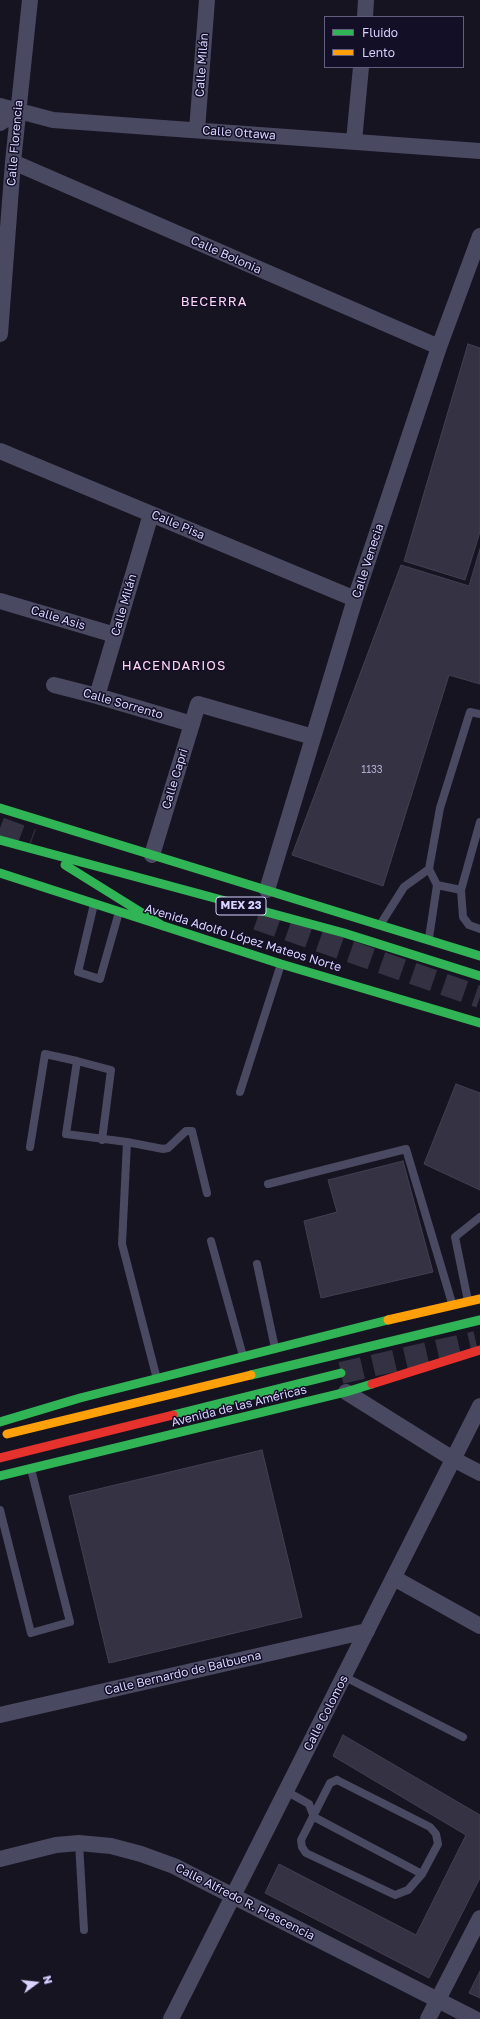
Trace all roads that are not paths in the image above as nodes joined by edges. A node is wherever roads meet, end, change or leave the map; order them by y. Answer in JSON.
{"nodes":[{"id":1,"x":30,"y":0,"type":"edge"},
{"id":2,"x":207,"y":0,"type":"edge"},
{"id":3,"x":366,"y":0,"type":"edge"},
{"id":4,"x":365,"y":16,"type":"edge"},
{"id":5,"x":361,"y":68,"type":"edge"},
{"id":6,"x":0,"y":106,"type":"edge"},
{"id":7,"x":18,"y":112,"type":"junction"},
{"id":8,"x":0,"y":123,"type":"edge"},
{"id":9,"x":197,"y":130,"type":"junction"},
{"id":10,"x":354,"y":141,"type":"junction"},
{"id":11,"x":480,"y":151,"type":"edge"},
{"id":12,"x":13,"y":162,"type":"junction"},
{"id":13,"x":480,"y":236,"type":"edge"},
{"id":14,"x":0,"y":334,"type":"edge"},
{"id":15,"x":439,"y":347,"type":"junction"},
{"id":16,"x":0,"y":451,"type":"edge"},
{"id":17,"x":151,"y":514,"type":"junction"},
{"id":18,"x":355,"y":599,"type":"junction"},
{"id":19,"x":0,"y":601,"type":"edge"},
{"id":20,"x":115,"y":635,"type":"junction"},
{"id":21,"x":54,"y":685,"type":"dead end"},
{"id":22,"x":97,"y":696,"type":"junction"},
{"id":23,"x":480,"y":714,"type":"edge"},
{"id":24,"x":192,"y":724,"type":"junction"},
{"id":25,"x":313,"y":737,"type":"junction"},
{"id":26,"x":0,"y":808,"type":"edge"},
{"id":27,"x":480,"y":822,"type":"edge"},
{"id":28,"x":0,"y":840,"type":"edge"},
{"id":29,"x":43,"y":852,"type":"junction"},
{"id":30,"x":152,"y":855,"type":"junction"},
{"id":31,"x":429,"y":869,"type":"junction"},
{"id":32,"x":0,"y":873,"type":"edge"},
{"id":33,"x":437,"y":885,"type":"junction"},
{"id":34,"x":267,"y":890,"type":"junction"},
{"id":35,"x":461,"y":890,"type":"junction"},
{"id":36,"x":95,"y":904,"type":"junction"},
{"id":37,"x":119,"y":912,"type":"junction"},
{"id":38,"x":380,"y":925,"type":"junction"},
{"id":39,"x":163,"y":926,"type":"junction"},
{"id":40,"x":480,"y":929,"type":"edge"},
{"id":41,"x":428,"y":940,"type":"junction"},
{"id":42,"x":480,"y":956,"type":"edge"},
{"id":43,"x":281,"y":964,"type":"junction"},
{"id":44,"x":480,"y":976,"type":"edge"},
{"id":45,"x":480,"y":1023,"type":"edge"},
{"id":46,"x":77,"y":1061,"type":"junction"},
{"id":47,"x":240,"y":1092,"type":"dead end"},
{"id":48,"x":102,"y":1140,"type":"junction"},
{"id":49,"x":128,"y":1142,"type":"junction"},
{"id":50,"x":30,"y":1147,"type":"dead end"},
{"id":51,"x":268,"y":1184,"type":"dead end"},
{"id":52,"x":207,"y":1193,"type":"dead end"},
{"id":53,"x":480,"y":1217,"type":"edge"},
{"id":54,"x":210,"y":1241,"type":"dead end"},
{"id":55,"x":257,"y":1264,"type":"dead end"},
{"id":56,"x":480,"y":1299,"type":"edge"},
{"id":57,"x":468,"y":1302,"type":"junction"},
{"id":58,"x":453,"y":1304,"type":"junction"},
{"id":59,"x":480,"y":1320,"type":"edge"},
{"id":60,"x":275,"y":1348,"type":"junction"},
{"id":61,"x":480,"y":1350,"type":"edge"},
{"id":62,"x":243,"y":1358,"type":"junction"},
{"id":63,"x":341,"y":1373,"type":"tunnel mouth"},
{"id":64,"x":157,"y":1379,"type":"junction"},
{"id":65,"x":346,"y":1392,"type":"junction"},
{"id":66,"x":480,"y":1406,"type":"edge"},
{"id":67,"x":0,"y":1422,"type":"edge"},
{"id":68,"x":0,"y":1436,"type":"edge"},
{"id":69,"x":0,"y":1458,"type":"edge"},
{"id":70,"x":453,"y":1459,"type":"junction"},
{"id":71,"x":31,"y":1468,"type":"junction"},
{"id":72,"x":480,"y":1473,"type":"edge"},
{"id":73,"x":0,"y":1476,"type":"edge"},
{"id":74,"x":0,"y":1510,"type":"edge"},
{"id":75,"x":394,"y":1578,"type":"junction"},
{"id":76,"x":480,"y":1626,"type":"edge"},
{"id":77,"x":367,"y":1631,"type":"junction"},
{"id":78,"x":345,"y":1677,"type":"junction"},
{"id":79,"x":0,"y":1715,"type":"edge"},
{"id":80,"x":463,"y":1737,"type":"dead end"},
{"id":81,"x":286,"y":1791,"type":"junction"},
{"id":82,"x":321,"y":1802,"type":"junction"},
{"id":83,"x":309,"y":1804,"type":"junction"},
{"id":84,"x":314,"y":1817,"type":"junction"},
{"id":85,"x":79,"y":1843,"type":"junction"},
{"id":86,"x":0,"y":1859,"type":"edge"},
{"id":87,"x":422,"y":1874,"type":"junction"},
{"id":88,"x":233,"y":1896,"type":"junction"},
{"id":89,"x":480,"y":1918,"type":"edge"},
{"id":90,"x":84,"y":1930,"type":"dead end"},
{"id":91,"x":437,"y":2000,"type":"junction"},
{"id":92,"x":171,"y":2019,"type":"edge"},
{"id":93,"x":428,"y":2019,"type":"edge"},
{"id":94,"x":475,"y":2019,"type":"edge"}],
"edges":[{"from":1,"to":7,"type":"street","name":"Calle Florencia"},
{"from":2,"to":9,"type":"street","name":"Calle Milán"},
{"from":3,"to":4,"type":"street"},
{"from":5,"to":10,"type":"street"},
{"from":6,"to":7,"type":"street","name":"Calle Ottawa"},
{"from":7,"to":8,"type":"street"},
{"from":7,"to":9,"type":"street","name":"Calle Ottawa"},
{"from":7,"to":12,"type":"street","name":"Calle Florencia"},
{"from":9,"to":10,"type":"street","name":"Calle Ottawa"},
{"from":10,"to":11,"type":"street","name":"Calle Ottawa"},
{"from":12,"to":14,"type":"street","name":"Calle Florencia"},
{"from":12,"to":15,"type":"street","name":"Calle Bolonia"},
{"from":13,"to":15,"type":"street","name":"Calle Venecia"},
{"from":15,"to":18,"type":"street","name":"Calle Venecia"},
{"from":16,"to":17,"type":"street","name":"Calle Pisa"},
{"from":17,"to":18,"type":"street","name":"Calle Pisa"},
{"from":17,"to":20,"type":"street","name":"Calle Milán"},
{"from":18,"to":25,"type":"street","name":"Calle Venecia"},
{"from":19,"to":20,"type":"street","name":"Calle Asis"},
{"from":20,"to":22,"type":"street","name":"Calle Milán"},
{"from":21,"to":22,"type":"street","name":"Calle Sorrento"},
{"from":22,"to":24,"type":"street","name":"Calle Sorrento"},
{"from":23,"to":31,"type":"lane"},
{"from":24,"to":25,"type":"street","name":"Calle Capri"},
{"from":24,"to":30,"type":"street","name":"Calle Capri"},
{"from":25,"to":34,"type":"street","name":"Calle Venecia"},
{"from":26,"to":30,"type":"main road"},
{"from":27,"to":35,"type":"lane"},
{"from":28,"to":29,"type":"main road","number":"MEX 23"},
{"from":29,"to":39,"type":"main road"},
{"from":29,"to":44,"type":"main road","number":"MEX 23"},
{"from":30,"to":34,"type":"main road"},
{"from":31,"to":33,"type":"lane"},
{"from":31,"to":38,"type":"lane"},
{"from":32,"to":36,"type":"main road","name":"Avenida Adolfo López Mateos Norte"},
{"from":33,"to":35,"type":"lane"},
{"from":33,"to":41,"type":"lane"},
{"from":34,"to":38,"type":"main road"},
{"from":35,"to":40,"type":"lane"},
{"from":36,"to":37,"type":"main road","name":"Avenida Adolfo López Mateos Norte"},
{"from":36,"to":37,"type":"lane"},
{"from":37,"to":39,"type":"main road","name":"Avenida Adolfo López Mateos Norte"},
{"from":38,"to":41,"type":"main road"},
{"from":39,"to":43,"type":"main road","name":"Avenida Adolfo López Mateos Norte"},
{"from":41,"to":42,"type":"main road"},
{"from":43,"to":45,"type":"main road","name":"Avenida Adolfo López Mateos Norte"},
{"from":43,"to":47,"type":"lane"},
{"from":46,"to":48,"type":"lane"},
{"from":46,"to":48,"type":"lane"},
{"from":46,"to":50,"type":"lane"},
{"from":48,"to":49,"type":"lane"},
{"from":49,"to":52,"type":"lane"},
{"from":49,"to":64,"type":"lane"},
{"from":51,"to":58,"type":"lane"},
{"from":53,"to":57,"type":"lane"},
{"from":54,"to":62,"type":"lane"},
{"from":55,"to":60,"type":"lane"},
{"from":56,"to":57,"type":"main road"},
{"from":57,"to":58,"type":"main road"},
{"from":58,"to":60,"type":"main road"},
{"from":59,"to":68,"type":"main road"},
{"from":60,"to":62,"type":"main road"},
{"from":61,"to":65,"type":"main road","name":"Avenida de las Américas"},
{"from":62,"to":64,"type":"main road"},
{"from":63,"to":69,"type":"main road","name":"Avenida de las Américas"},
{"from":64,"to":67,"type":"main road"},
{"from":65,"to":70,"type":"street"},
{"from":65,"to":71,"type":"main road","name":"Avenida de las Américas"},
{"from":66,"to":70,"type":"street","name":"Calle Colomos"},
{"from":70,"to":72,"type":"street"},
{"from":70,"to":75,"type":"street","name":"Calle Colomos"},
{"from":71,"to":73,"type":"main road","name":"Avenida de las Américas"},
{"from":71,"to":74,"type":"lane"},
{"from":75,"to":76,"type":"street"},
{"from":75,"to":77,"type":"street","name":"Calle Colomos"},
{"from":77,"to":78,"type":"street","name":"Calle Colomos"},
{"from":77,"to":79,"type":"street","name":"Calle Bernardo de Balbuena"},
{"from":78,"to":80,"type":"lane"},
{"from":78,"to":81,"type":"street","name":"Calle Colomos"},
{"from":81,"to":83,"type":"lane"},
{"from":81,"to":88,"type":"street","name":"Calle Colomos"},
{"from":82,"to":83,"type":"lane"},
{"from":82,"to":84,"type":"lane"},
{"from":82,"to":87,"type":"lane"},
{"from":83,"to":84,"type":"lane"},
{"from":84,"to":87,"type":"lane"},
{"from":84,"to":87,"type":"lane"},
{"from":85,"to":86,"type":"street","name":"Calle Alfredo R. Plascencia"},
{"from":85,"to":88,"type":"street","name":"Calle Alfredo R. Plascencia"},
{"from":85,"to":90,"type":"lane"},
{"from":88,"to":91,"type":"street","name":"Calle Alfredo R. Plascencia"},
{"from":88,"to":92,"type":"street","name":"Calle Colomos"},
{"from":89,"to":91,"type":"street"},
{"from":91,"to":93,"type":"street"},
{"from":91,"to":94,"type":"street","name":"Calle Alfredo R. Plascencia"}]}
